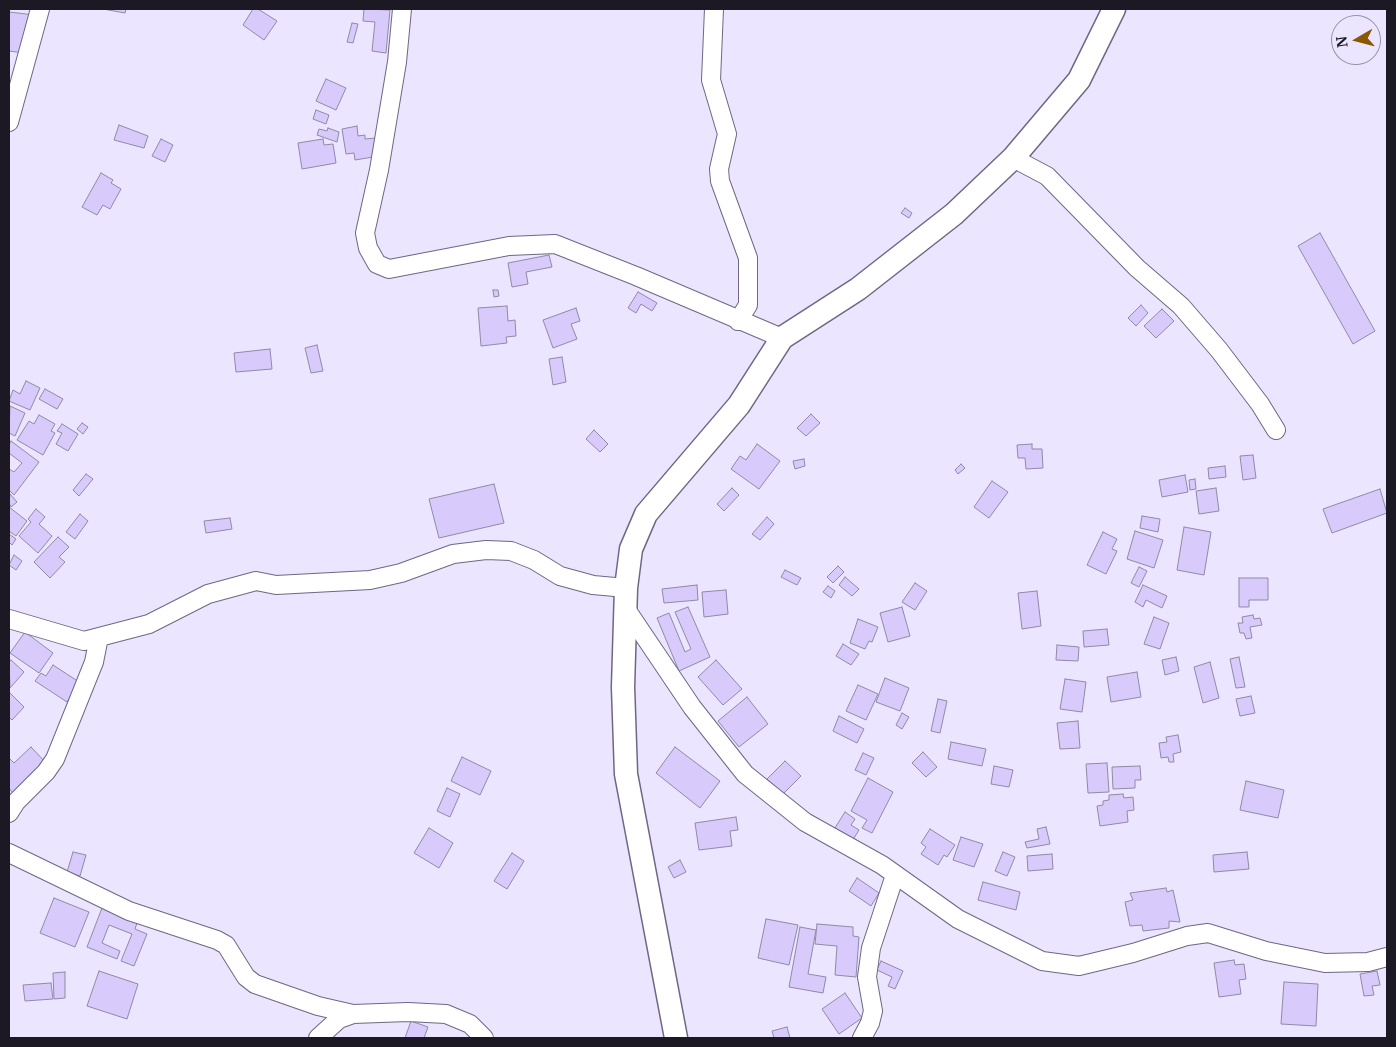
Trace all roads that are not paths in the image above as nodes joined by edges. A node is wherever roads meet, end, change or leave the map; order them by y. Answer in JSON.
{"nodes":[{"id":1,"x":40,"y":9,"type":"edge"},
{"id":2,"x":402,"y":9,"type":"edge"},
{"id":3,"x":714,"y":9,"type":"edge"},
{"id":4,"x":1114,"y":9,"type":"edge"},
{"id":5,"x":9,"y":122,"type":"edge"},
{"id":6,"x":1013,"y":158,"type":"junction"},
{"id":7,"x":738,"y":321,"type":"junction"},
{"id":8,"x":782,"y":338,"type":"junction"},
{"id":9,"x":1276,"y":430,"type":"dead end"},
{"id":10,"x":626,"y":599,"type":"junction"},
{"id":11,"x":9,"y":619,"type":"edge"},
{"id":12,"x":99,"y":637,"type":"junction"},
{"id":13,"x":9,"y":813,"type":"edge"},
{"id":14,"x":9,"y":852,"type":"edge"},
{"id":15,"x":895,"y":875,"type":"junction"},
{"id":16,"x":1387,"y":957,"type":"edge"},
{"id":17,"x":353,"y":1014,"type":"junction"},
{"id":18,"x":318,"y":1038,"type":"edge"},
{"id":19,"x":484,"y":1038,"type":"edge"},
{"id":20,"x":676,"y":1038,"type":"edge"},
{"id":21,"x":862,"y":1038,"type":"edge"}],
"edges":[{"from":1,"to":5,"type":"street"},
{"from":2,"to":7,"type":"street"},
{"from":3,"to":7,"type":"street"},
{"from":4,"to":6,"type":"street"},
{"from":6,"to":8,"type":"street"},
{"from":6,"to":9,"type":"street"},
{"from":7,"to":8,"type":"street"},
{"from":8,"to":10,"type":"street"},
{"from":10,"to":12,"type":"street"},
{"from":10,"to":15,"type":"street"},
{"from":10,"to":20,"type":"street"},
{"from":11,"to":12,"type":"street"},
{"from":12,"to":13,"type":"street"},
{"from":14,"to":17,"type":"street"},
{"from":15,"to":16,"type":"street"},
{"from":15,"to":21,"type":"street"},
{"from":17,"to":18,"type":"street"},
{"from":17,"to":19,"type":"street"}]}
